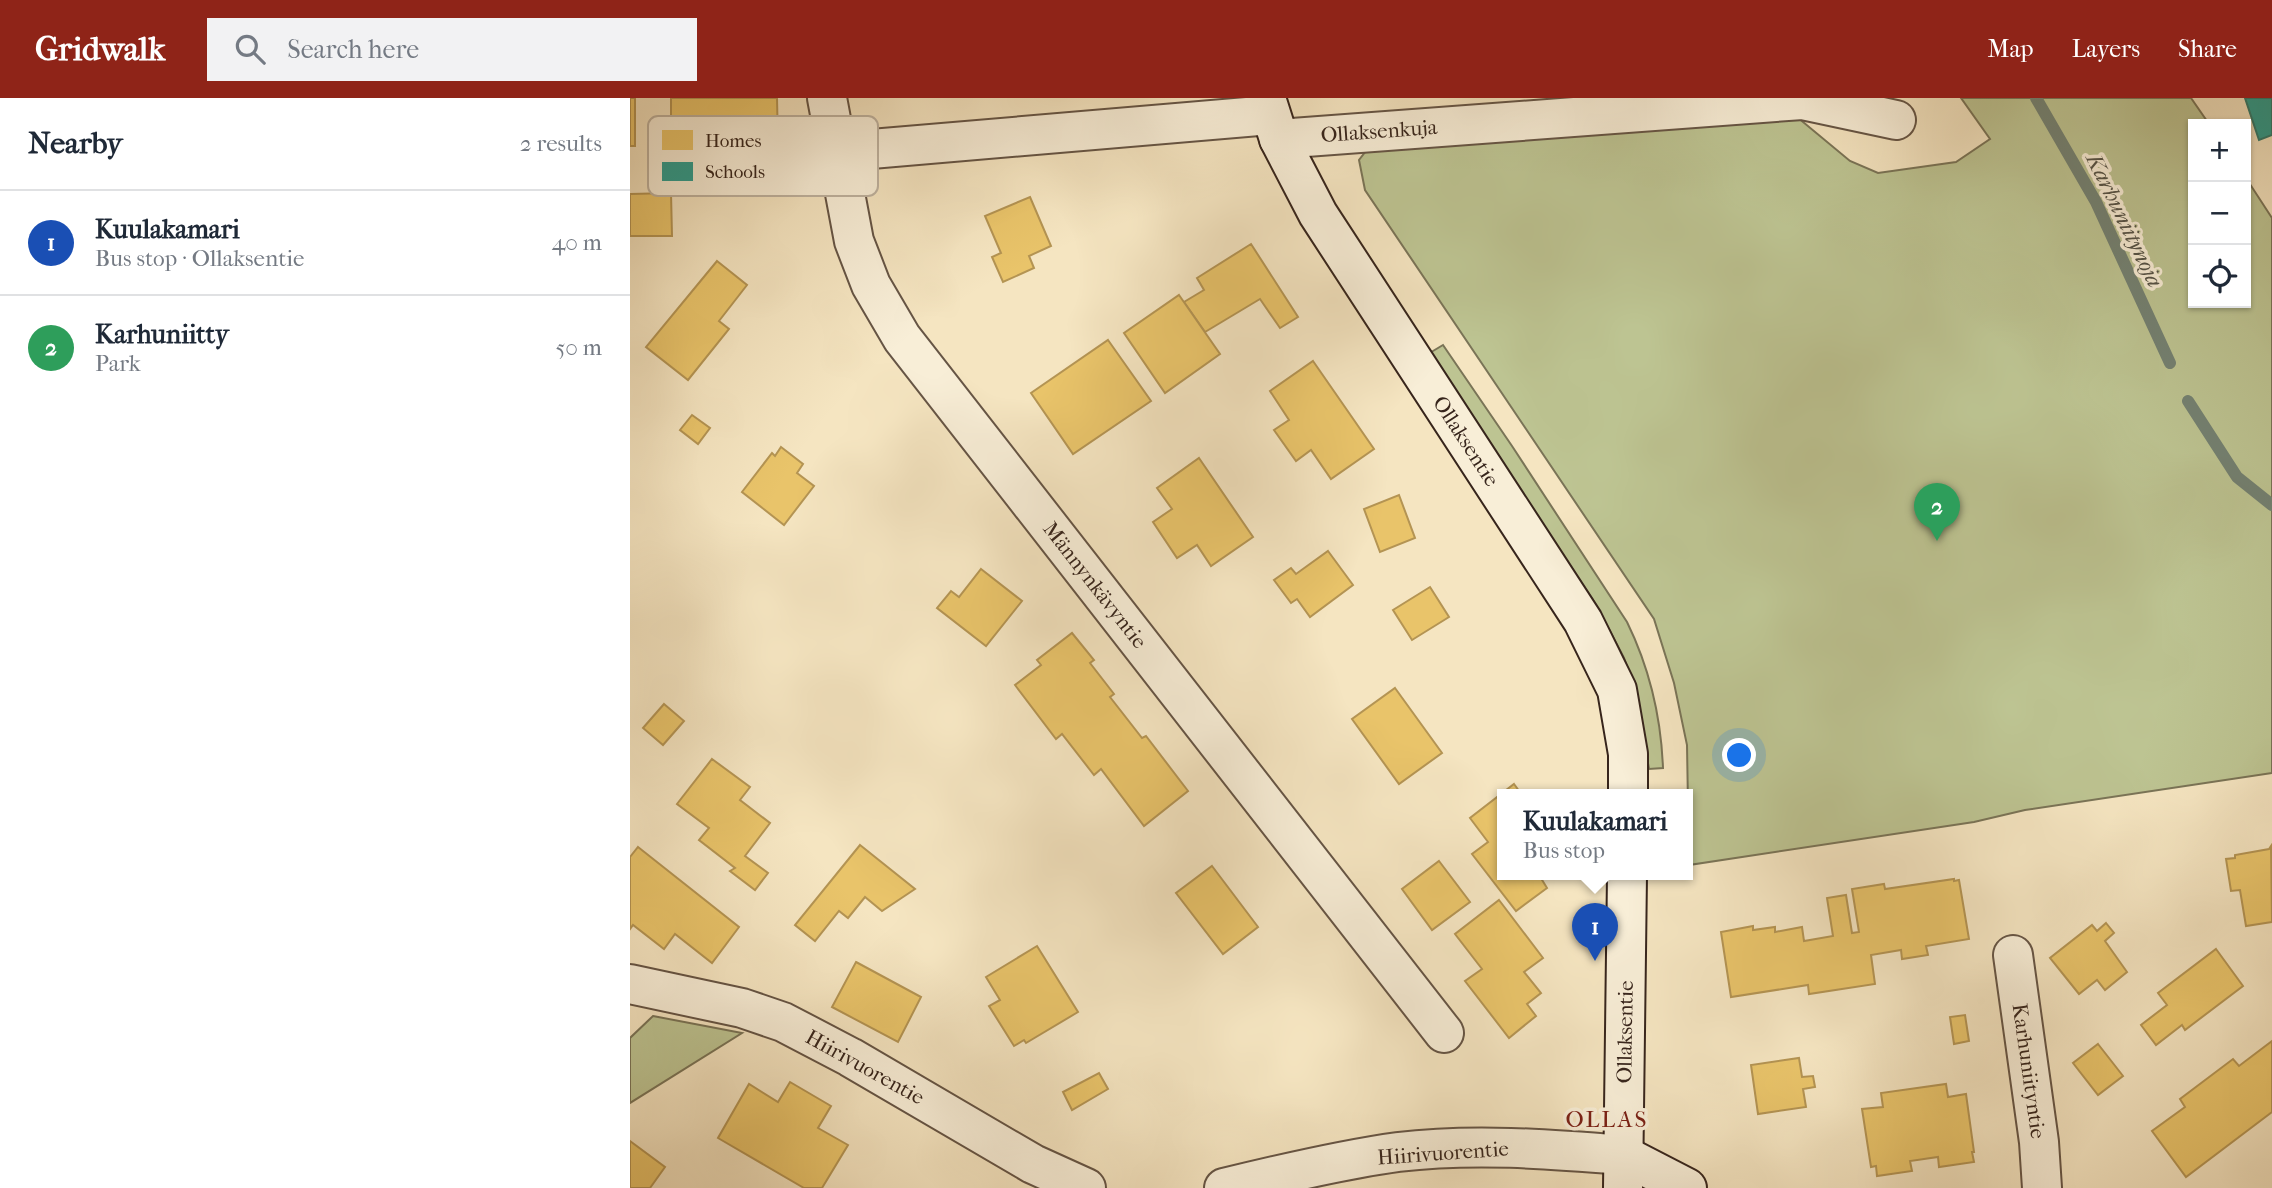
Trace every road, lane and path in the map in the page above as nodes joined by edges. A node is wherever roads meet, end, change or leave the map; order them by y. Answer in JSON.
{"nodes":[{"id":1,"x":827,"y":98,"type":"edge"},
{"id":2,"x":830,"y":116,"type":"edge"},
{"id":3,"x":1272,"y":117,"type":"edge"},
{"id":4,"x":1896,"y":120,"type":"dead end"},
{"id":5,"x":878,"y":149,"type":"edge"},
{"id":6,"x":845,"y":196,"type":"edge"},
{"id":7,"x":1628,"y":789,"type":"edge"},
{"id":8,"x":1627,"y":880,"type":"edge"},
{"id":9,"x":2013,"y":955,"type":"dead end"},
{"id":10,"x":630,"y":984,"type":"edge"},
{"id":11,"x":1444,"y":1033,"type":"dead end"},
{"id":12,"x":1623,"y":1172,"type":"edge"},
{"id":13,"x":1086,"y":1188,"type":"edge"},
{"id":14,"x":1224,"y":1188,"type":"edge"},
{"id":15,"x":1687,"y":1188,"type":"edge"},
{"id":16,"x":2042,"y":1188,"type":"edge"}],
"edges":[{"from":1,"to":2,"type":"street","name":"Männynkävyntie"},
{"from":3,"to":4,"type":"street","name":"Ollaksenkuja"},
{"from":3,"to":5,"type":"street","name":"Ollaksenkuja"},
{"from":3,"to":7,"type":"street","name":"Ollaksentie"},
{"from":6,"to":11,"type":"street","name":"Männynkävyntie"},
{"from":8,"to":12,"type":"street","name":"Ollaksentie"},
{"from":9,"to":16,"type":"street","name":"Karhuniityntie"},
{"from":10,"to":13,"type":"street","name":"Hiirivuorentie"},
{"from":12,"to":14,"type":"street","name":"Hiirivuorentie"},
{"from":12,"to":15,"type":"street"}]}
